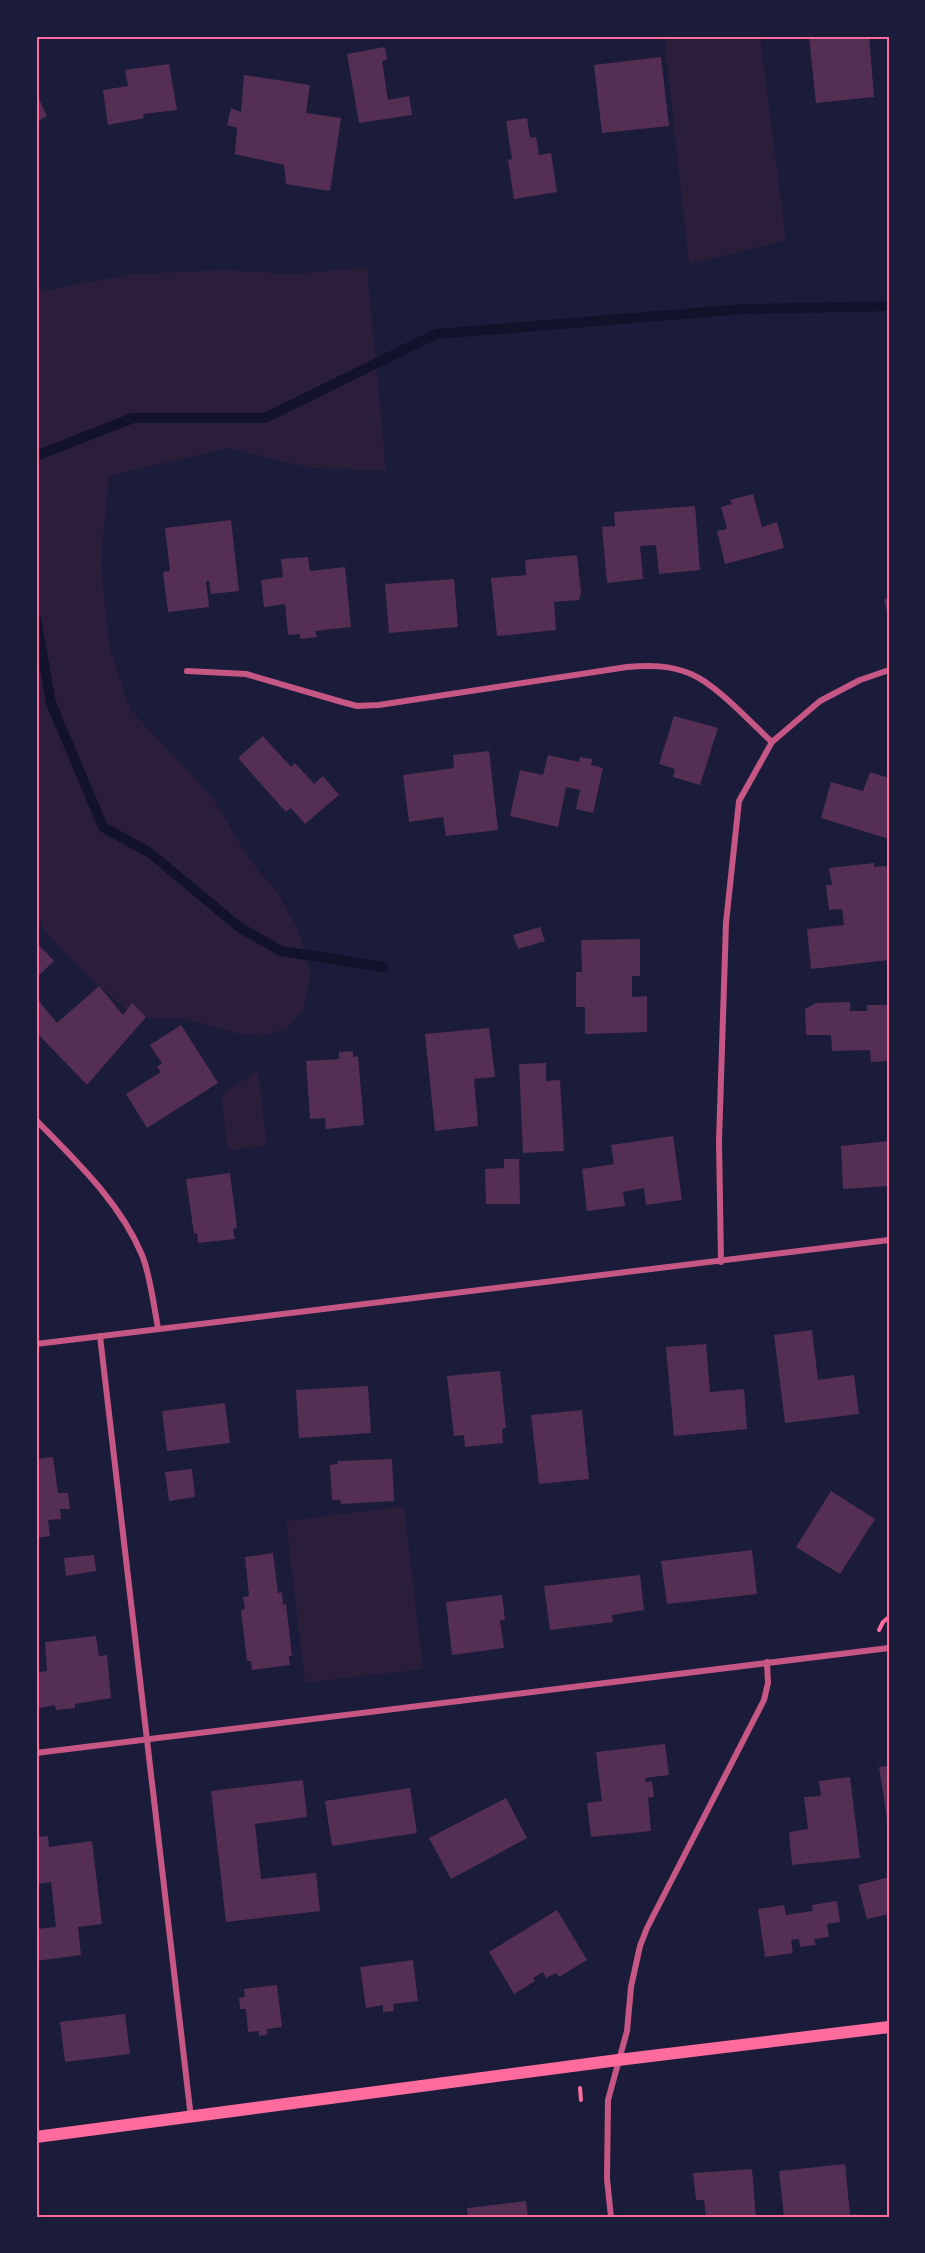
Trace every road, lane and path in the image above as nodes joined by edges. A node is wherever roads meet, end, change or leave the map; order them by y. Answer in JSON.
{"nodes":[{"id":1,"x":889,"y":670,"type":"edge"},
{"id":2,"x":187,"y":671,"type":"dead end"},
{"id":3,"x":772,"y":742,"type":"junction"},
{"id":4,"x":36,"y":1120,"type":"edge"},
{"id":5,"x":889,"y":1240,"type":"edge"},
{"id":6,"x":721,"y":1262,"type":"junction"},
{"id":7,"x":158,"y":1328,"type":"junction"},
{"id":8,"x":99,"y":1336,"type":"junction"},
{"id":9,"x":36,"y":1344,"type":"edge"},
{"id":10,"x":889,"y":1648,"type":"edge"},
{"id":11,"x":767,"y":1662,"type":"junction"},
{"id":12,"x":145,"y":1740,"type":"junction"},
{"id":13,"x":36,"y":1753,"type":"edge"},
{"id":14,"x":889,"y":2027,"type":"edge"},
{"id":15,"x":618,"y":2060,"type":"junction"},
{"id":16,"x":191,"y":2118,"type":"junction"},
{"id":17,"x":36,"y":2137,"type":"edge"},
{"id":18,"x":611,"y":2217,"type":"edge"}],
"edges":[{"from":1,"to":3,"type":"street"},
{"from":2,"to":3,"type":"street"},
{"from":3,"to":6,"type":"street"},
{"from":4,"to":7,"type":"street"},
{"from":5,"to":6,"type":"street"},
{"from":6,"to":7,"type":"street"},
{"from":7,"to":8,"type":"street"},
{"from":8,"to":9,"type":"street"},
{"from":8,"to":12,"type":"street"},
{"from":10,"to":11,"type":"street"},
{"from":11,"to":12,"type":"street"},
{"from":11,"to":15,"type":"street"},
{"from":12,"to":13,"type":"street"},
{"from":12,"to":16,"type":"street"},
{"from":14,"to":15,"type":"main road"},
{"from":15,"to":16,"type":"main road"},
{"from":15,"to":18,"type":"street"},
{"from":16,"to":17,"type":"main road"}]}
